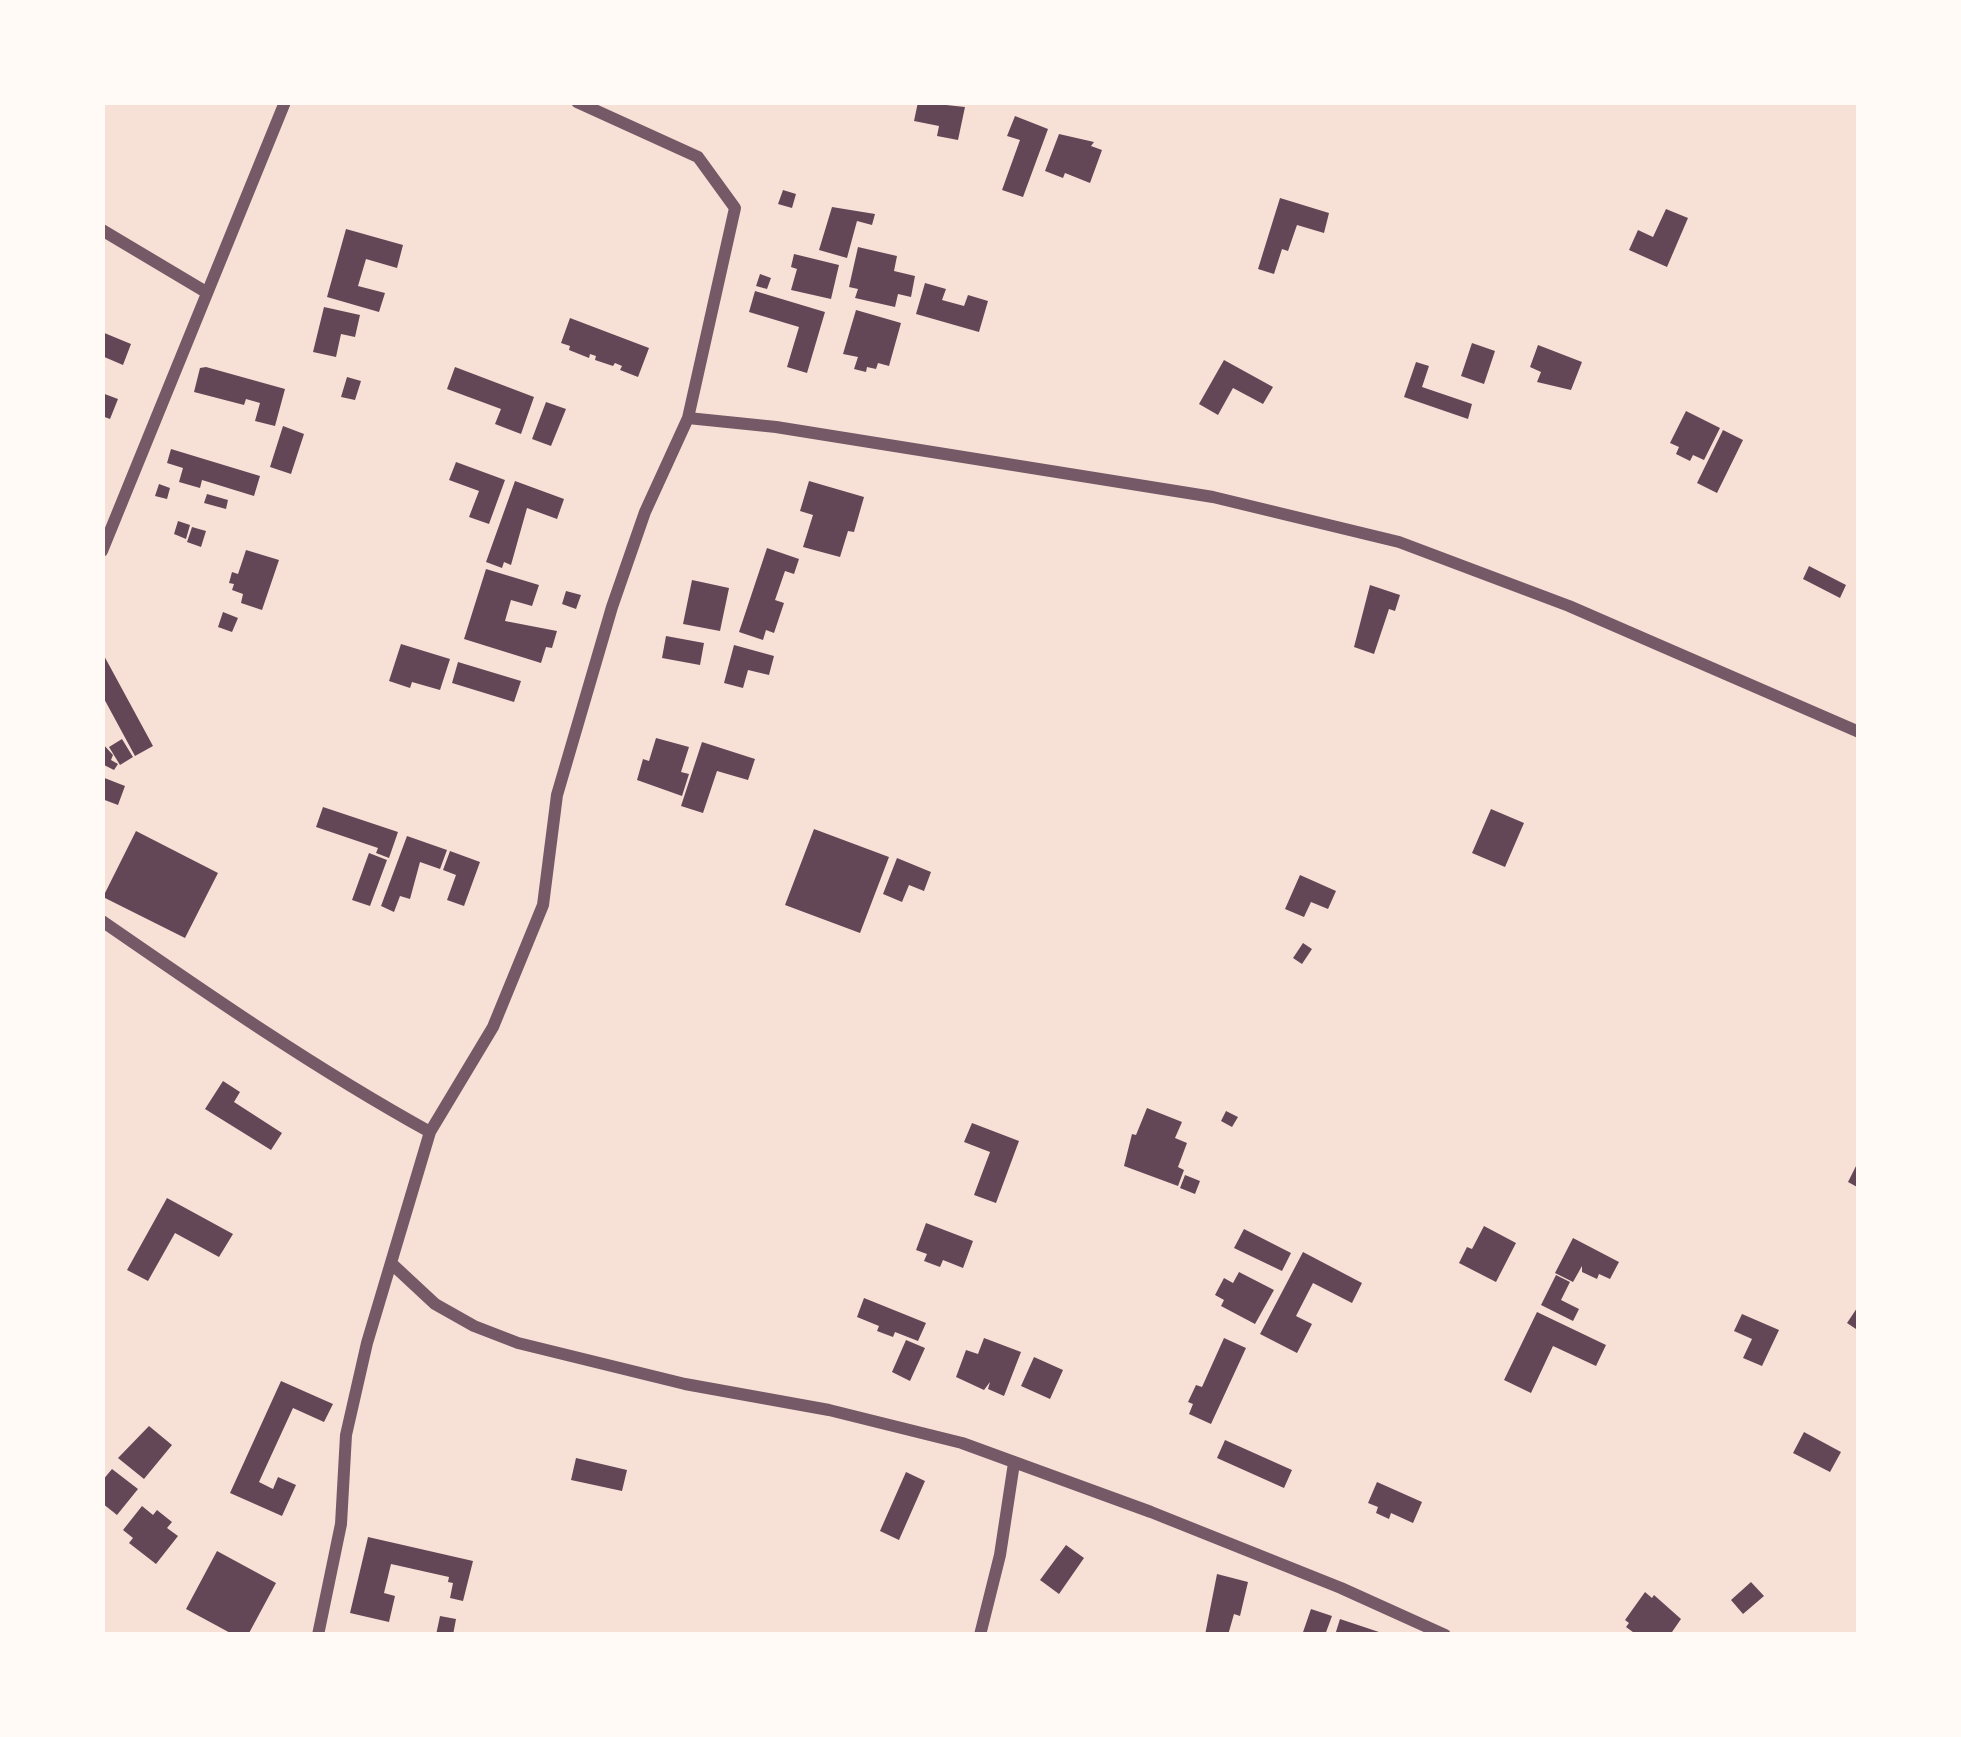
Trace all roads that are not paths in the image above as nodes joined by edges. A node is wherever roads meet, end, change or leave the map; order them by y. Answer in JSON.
{"nodes":[{"id":1,"x":285,"y":102,"type":"edge"},
{"id":2,"x":577,"y":102,"type":"edge"},
{"id":3,"x":102,"y":230,"type":"edge"},
{"id":4,"x":206,"y":292,"type":"junction"},
{"id":5,"x":688,"y":418,"type":"junction"},
{"id":6,"x":102,"y":551,"type":"edge"},
{"id":7,"x":1859,"y":732,"type":"edge"},
{"id":8,"x":102,"y":921,"type":"edge"},
{"id":9,"x":430,"y":1132,"type":"junction"},
{"id":10,"x":392,"y":1264,"type":"junction"},
{"id":11,"x":1014,"y":1463,"type":"junction"},
{"id":12,"x":318,"y":1635,"type":"edge"},
{"id":13,"x":980,"y":1635,"type":"edge"},
{"id":14,"x":1445,"y":1635,"type":"edge"}],
"edges":[{"from":1,"to":4,"type":"street"},
{"from":2,"to":5,"type":"street"},
{"from":3,"to":4,"type":"street"},
{"from":4,"to":6,"type":"street"},
{"from":5,"to":7,"type":"street"},
{"from":5,"to":9,"type":"street"},
{"from":8,"to":9,"type":"street"},
{"from":9,"to":10,"type":"street"},
{"from":10,"to":11,"type":"street"},
{"from":10,"to":12,"type":"street"},
{"from":11,"to":13,"type":"street"},
{"from":11,"to":14,"type":"street"}]}
